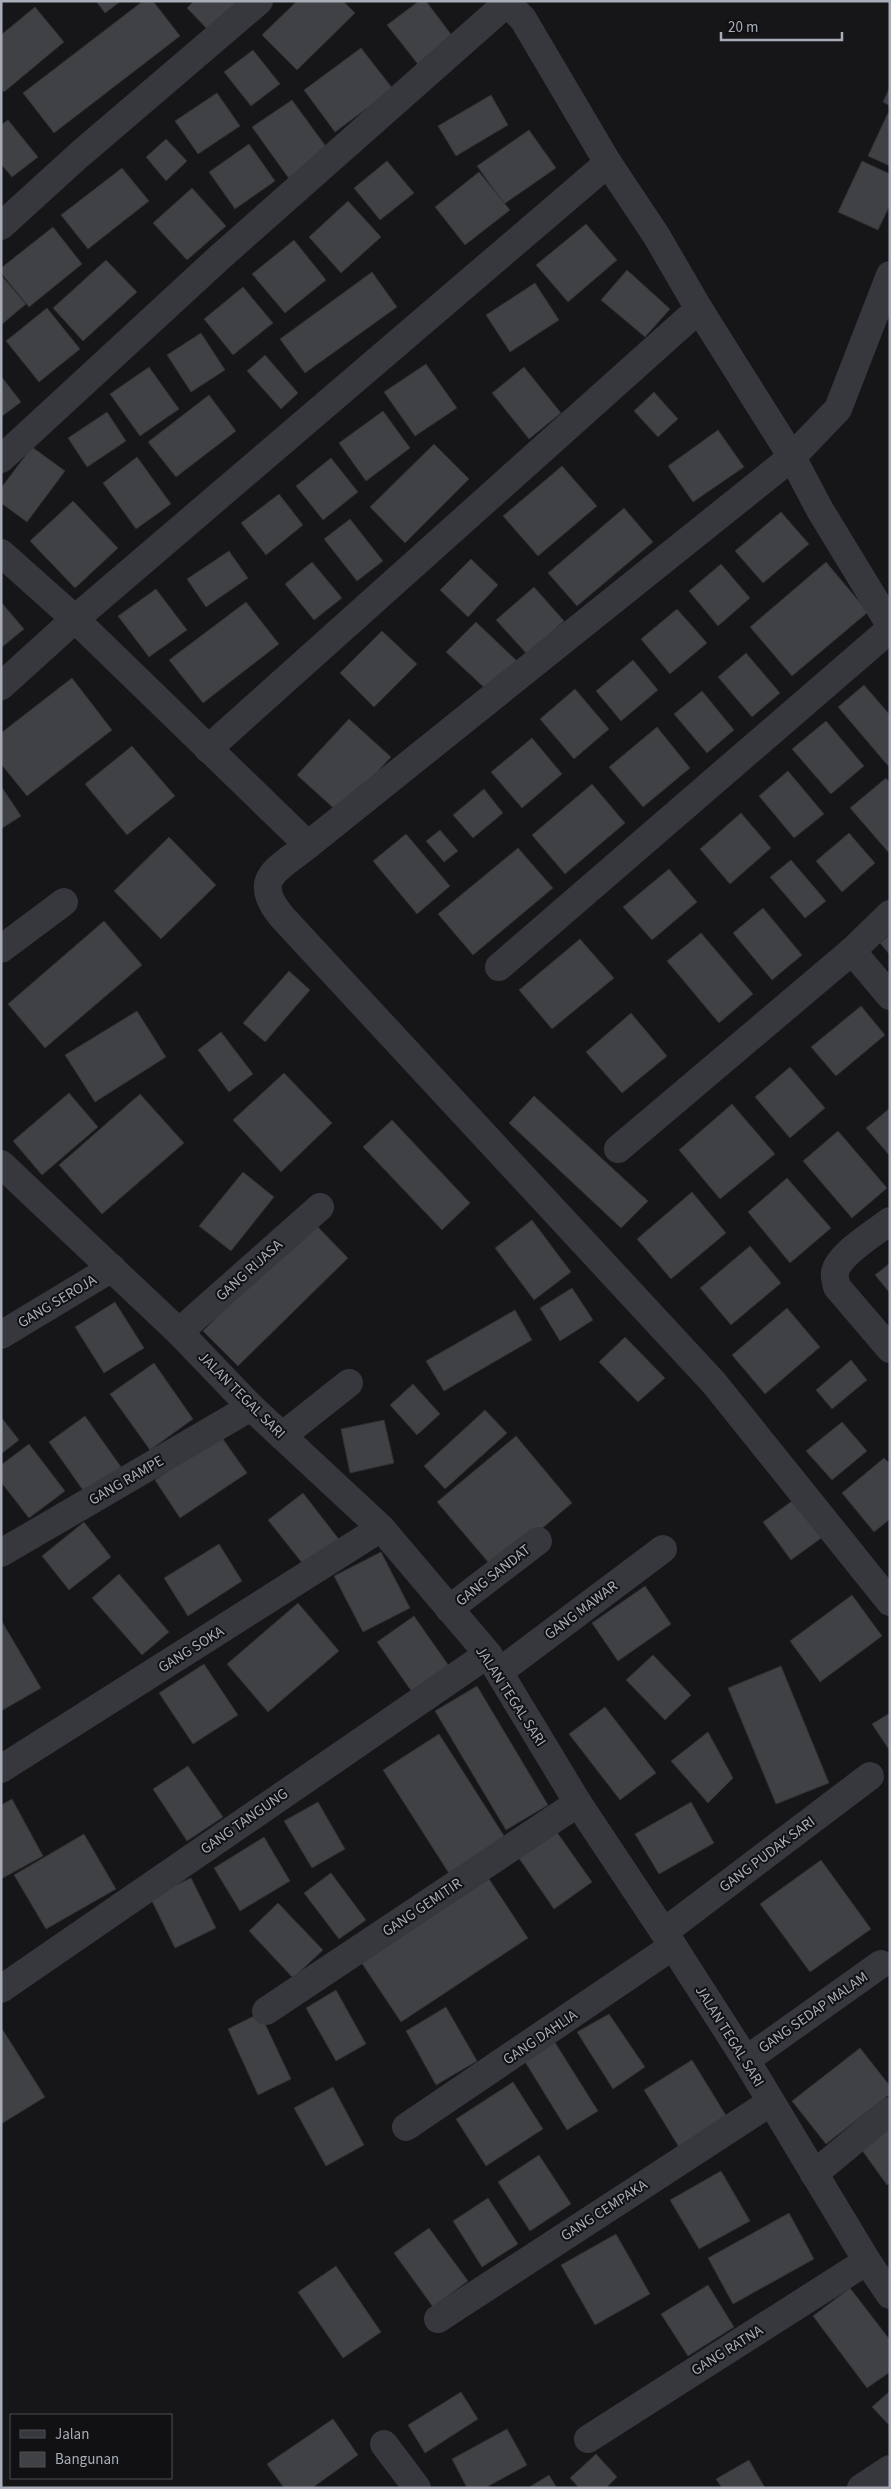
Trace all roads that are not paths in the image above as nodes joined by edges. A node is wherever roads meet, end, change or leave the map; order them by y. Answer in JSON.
{"nodes":[{"id":1,"x":259,"y":1,"type":"edge"},
{"id":2,"x":506,"y":2,"type":"edge"},
{"id":3,"x":608,"y":163,"type":"junction"},
{"id":4,"x":1,"y":226,"type":"edge"},
{"id":5,"x":890,"y":275,"type":"edge"},
{"id":6,"x":699,"y":309,"type":"junction"},
{"id":7,"x":792,"y":457,"type":"junction"},
{"id":8,"x":1,"y":459,"type":"edge"},
{"id":9,"x":1,"y":553,"type":"edge"},
{"id":10,"x":887,"y":611,"type":"edge"},
{"id":11,"x":74,"y":619,"type":"junction"},
{"id":12,"x":1,"y":686,"type":"edge"},
{"id":13,"x":208,"y":749,"type":"junction"},
{"id":14,"x":308,"y":844,"type":"junction"},
{"id":15,"x":64,"y":902,"type":"dead end"},
{"id":16,"x":890,"y":914,"type":"edge"},
{"id":17,"x":1,"y":948,"type":"edge"},
{"id":18,"x":852,"y":951,"type":"junction"},
{"id":19,"x":499,"y":967,"type":"dead end"},
{"id":20,"x":890,"y":996,"type":"edge"},
{"id":21,"x":618,"y":1149,"type":"dead end"},
{"id":22,"x":1,"y":1164,"type":"edge"},
{"id":23,"x":320,"y":1207,"type":"dead end"},
{"id":24,"x":890,"y":1221,"type":"edge"},
{"id":25,"x":112,"y":1268,"type":"junction"},
{"id":26,"x":179,"y":1332,"type":"junction"},
{"id":27,"x":1,"y":1335,"type":"edge"},
{"id":28,"x":890,"y":1349,"type":"edge"},
{"id":29,"x":349,"y":1384,"type":"dead end"},
{"id":30,"x":251,"y":1407,"type":"junction"},
{"id":31,"x":282,"y":1436,"type":"junction"},
{"id":32,"x":382,"y":1528,"type":"junction"},
{"id":33,"x":538,"y":1541,"type":"dead end"},
{"id":34,"x":663,"y":1549,"type":"dead end"},
{"id":35,"x":1,"y":1553,"type":"edge"},
{"id":36,"x":890,"y":1602,"type":"edge"},
{"id":37,"x":449,"y":1609,"type":"junction"},
{"id":38,"x":493,"y":1663,"type":"junction"},
{"id":39,"x":1,"y":1769,"type":"edge"},
{"id":40,"x":870,"y":1776,"type":"dead end"},
{"id":41,"x":578,"y":1803,"type":"junction"},
{"id":42,"x":669,"y":1939,"type":"junction"},
{"id":43,"x":881,"y":1964,"type":"dead end"},
{"id":44,"x":1,"y":1989,"type":"edge"},
{"id":45,"x":266,"y":2011,"type":"dead end"},
{"id":46,"x":746,"y":2060,"type":"junction"},
{"id":47,"x":771,"y":2102,"type":"junction"},
{"id":48,"x":890,"y":2111,"type":"edge"},
{"id":49,"x":406,"y":2127,"type":"dead end"},
{"id":50,"x":814,"y":2174,"type":"junction"},
{"id":51,"x":867,"y":2261,"type":"junction"},
{"id":52,"x":890,"y":2295,"type":"edge"},
{"id":53,"x":438,"y":2319,"type":"dead end"},
{"id":54,"x":588,"y":2439,"type":"dead end"},
{"id":55,"x":384,"y":2444,"type":"dead end"},
{"id":56,"x":890,"y":2469,"type":"edge"},
{"id":57,"x":417,"y":2488,"type":"edge"},
{"id":58,"x":861,"y":2488,"type":"edge"}],
"edges":[{"from":1,"to":4,"type":"street"},
{"from":2,"to":3,"type":"street"},
{"from":2,"to":8,"type":"street"},
{"from":3,"to":6,"type":"street"},
{"from":3,"to":11,"type":"street"},
{"from":5,"to":7,"type":"street"},
{"from":6,"to":7,"type":"street"},
{"from":6,"to":13,"type":"street"},
{"from":7,"to":10,"type":"street"},
{"from":7,"to":14,"type":"street"},
{"from":9,"to":11,"type":"street"},
{"from":10,"to":19,"type":"street"},
{"from":11,"to":12,"type":"street"},
{"from":11,"to":13,"type":"street"},
{"from":13,"to":14,"type":"street"},
{"from":14,"to":36,"type":"street"},
{"from":15,"to":17,"type":"street"},
{"from":16,"to":18,"type":"street"},
{"from":18,"to":20,"type":"street"},
{"from":18,"to":21,"type":"street"},
{"from":22,"to":25,"type":"street","name":"JALAN TEGAL SARI"},
{"from":23,"to":26,"type":"street","name":"GANG RIJASA"},
{"from":24,"to":28,"type":"street"},
{"from":25,"to":26,"type":"street","name":"JALAN TEGAL SARI"},
{"from":25,"to":27,"type":"street","name":"GANG SEROJA"},
{"from":26,"to":30,"type":"street","name":"JALAN TEGAL SARI"},
{"from":29,"to":31,"type":"street"},
{"from":30,"to":31,"type":"street","name":"JALAN TEGAL SARI"},
{"from":30,"to":35,"type":"street","name":"GANG RAMPE"},
{"from":31,"to":32,"type":"street","name":"JALAN TEGAL SARI"},
{"from":32,"to":37,"type":"street","name":"JALAN TEGAL SARI"},
{"from":32,"to":39,"type":"street","name":"GANG SOKA"},
{"from":33,"to":37,"type":"street","name":"GANG SANDAT"},
{"from":34,"to":38,"type":"street","name":"GANG MAWAR"},
{"from":37,"to":38,"type":"street","name":"JALAN TEGAL SARI"},
{"from":38,"to":41,"type":"street","name":"JALAN TEGAL SARI"},
{"from":38,"to":44,"type":"street","name":"GANG TANGUNG"},
{"from":40,"to":42,"type":"street","name":"GANG PUDAK SARI"},
{"from":41,"to":42,"type":"street","name":"JALAN TEGAL SARI"},
{"from":41,"to":45,"type":"street","name":"GANG GEMITIR"},
{"from":42,"to":46,"type":"street","name":"JALAN TEGAL SARI"},
{"from":42,"to":49,"type":"street","name":"GANG DAHLIA"},
{"from":43,"to":46,"type":"street","name":"GANG SEDAP MALAM"},
{"from":46,"to":47,"type":"street","name":"JALAN TEGAL SARI"},
{"from":47,"to":50,"type":"street","name":"JALAN TEGAL SARI"},
{"from":47,"to":53,"type":"street","name":"GANG CEMPAKA"},
{"from":48,"to":50,"type":"street"},
{"from":50,"to":51,"type":"street","name":"JALAN TEGAL SARI"},
{"from":51,"to":52,"type":"street","name":"JALAN TEGAL SARI"},
{"from":51,"to":54,"type":"street","name":"GANG RATNA"},
{"from":55,"to":57,"type":"street"},
{"from":56,"to":58,"type":"street"}]}
